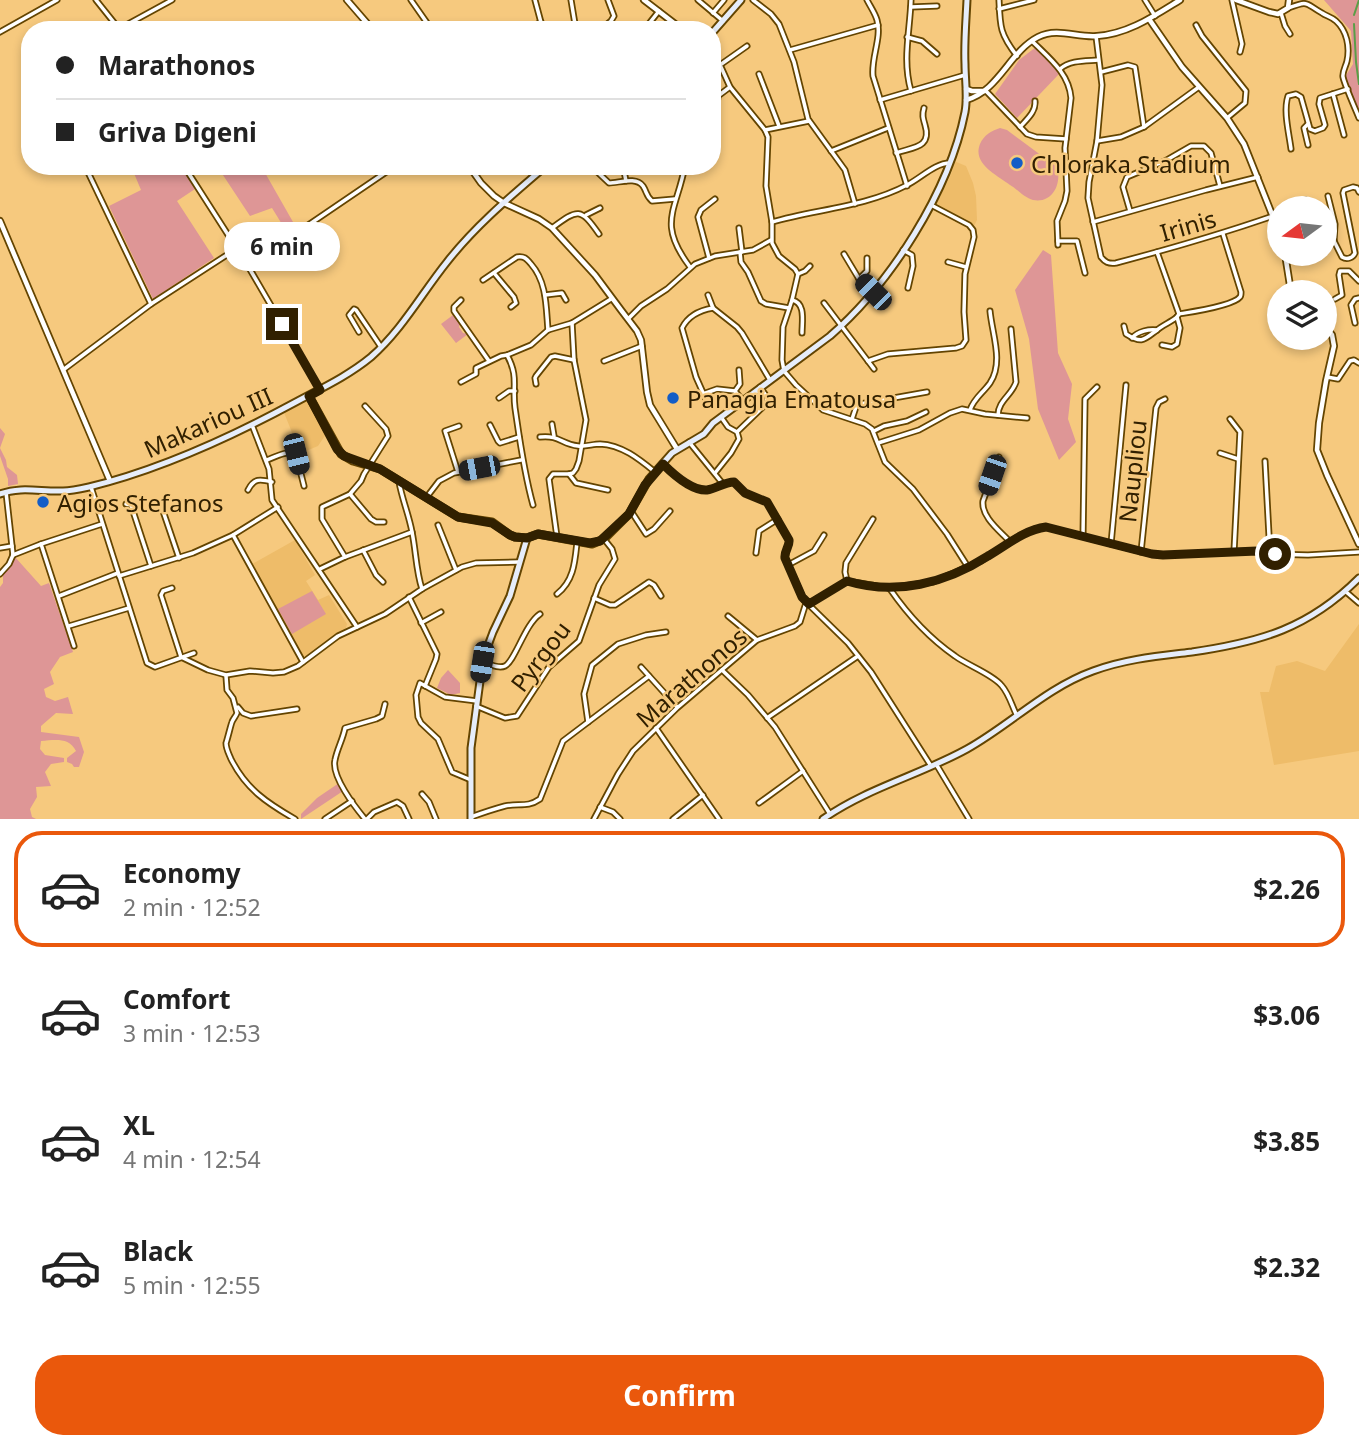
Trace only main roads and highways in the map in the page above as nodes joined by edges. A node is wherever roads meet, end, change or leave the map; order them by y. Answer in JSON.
{"nodes":[{"id":1,"x":741,"y":0,"type":"edge"},
{"id":2,"x":967,"y":0,"type":"edge"},
{"id":3,"x":721,"y":25,"type":"edge"},
{"id":4,"x":536,"y":175,"type":"edge"},
{"id":5,"x":309,"y":396,"type":"junction"},
{"id":6,"x":3,"y":493,"type":"edge"},
{"id":7,"x":527,"y":538,"type":"junction"},
{"id":8,"x":1359,"y":578,"type":"edge"},
{"id":9,"x":471,"y":818,"type":"edge"},
{"id":10,"x":823,"y":819,"type":"edge"}],
"edges":[{"from":1,"to":3,"type":"main road"},
{"from":2,"to":7,"type":"main road"},
{"from":4,"to":5,"type":"main road","name":"Makariou III"},
{"from":5,"to":6,"type":"main road","name":"Makariou III"},
{"from":5,"to":7,"type":"main road"},
{"from":7,"to":9,"type":"main road"},
{"from":8,"to":10,"type":"main road"}]}
